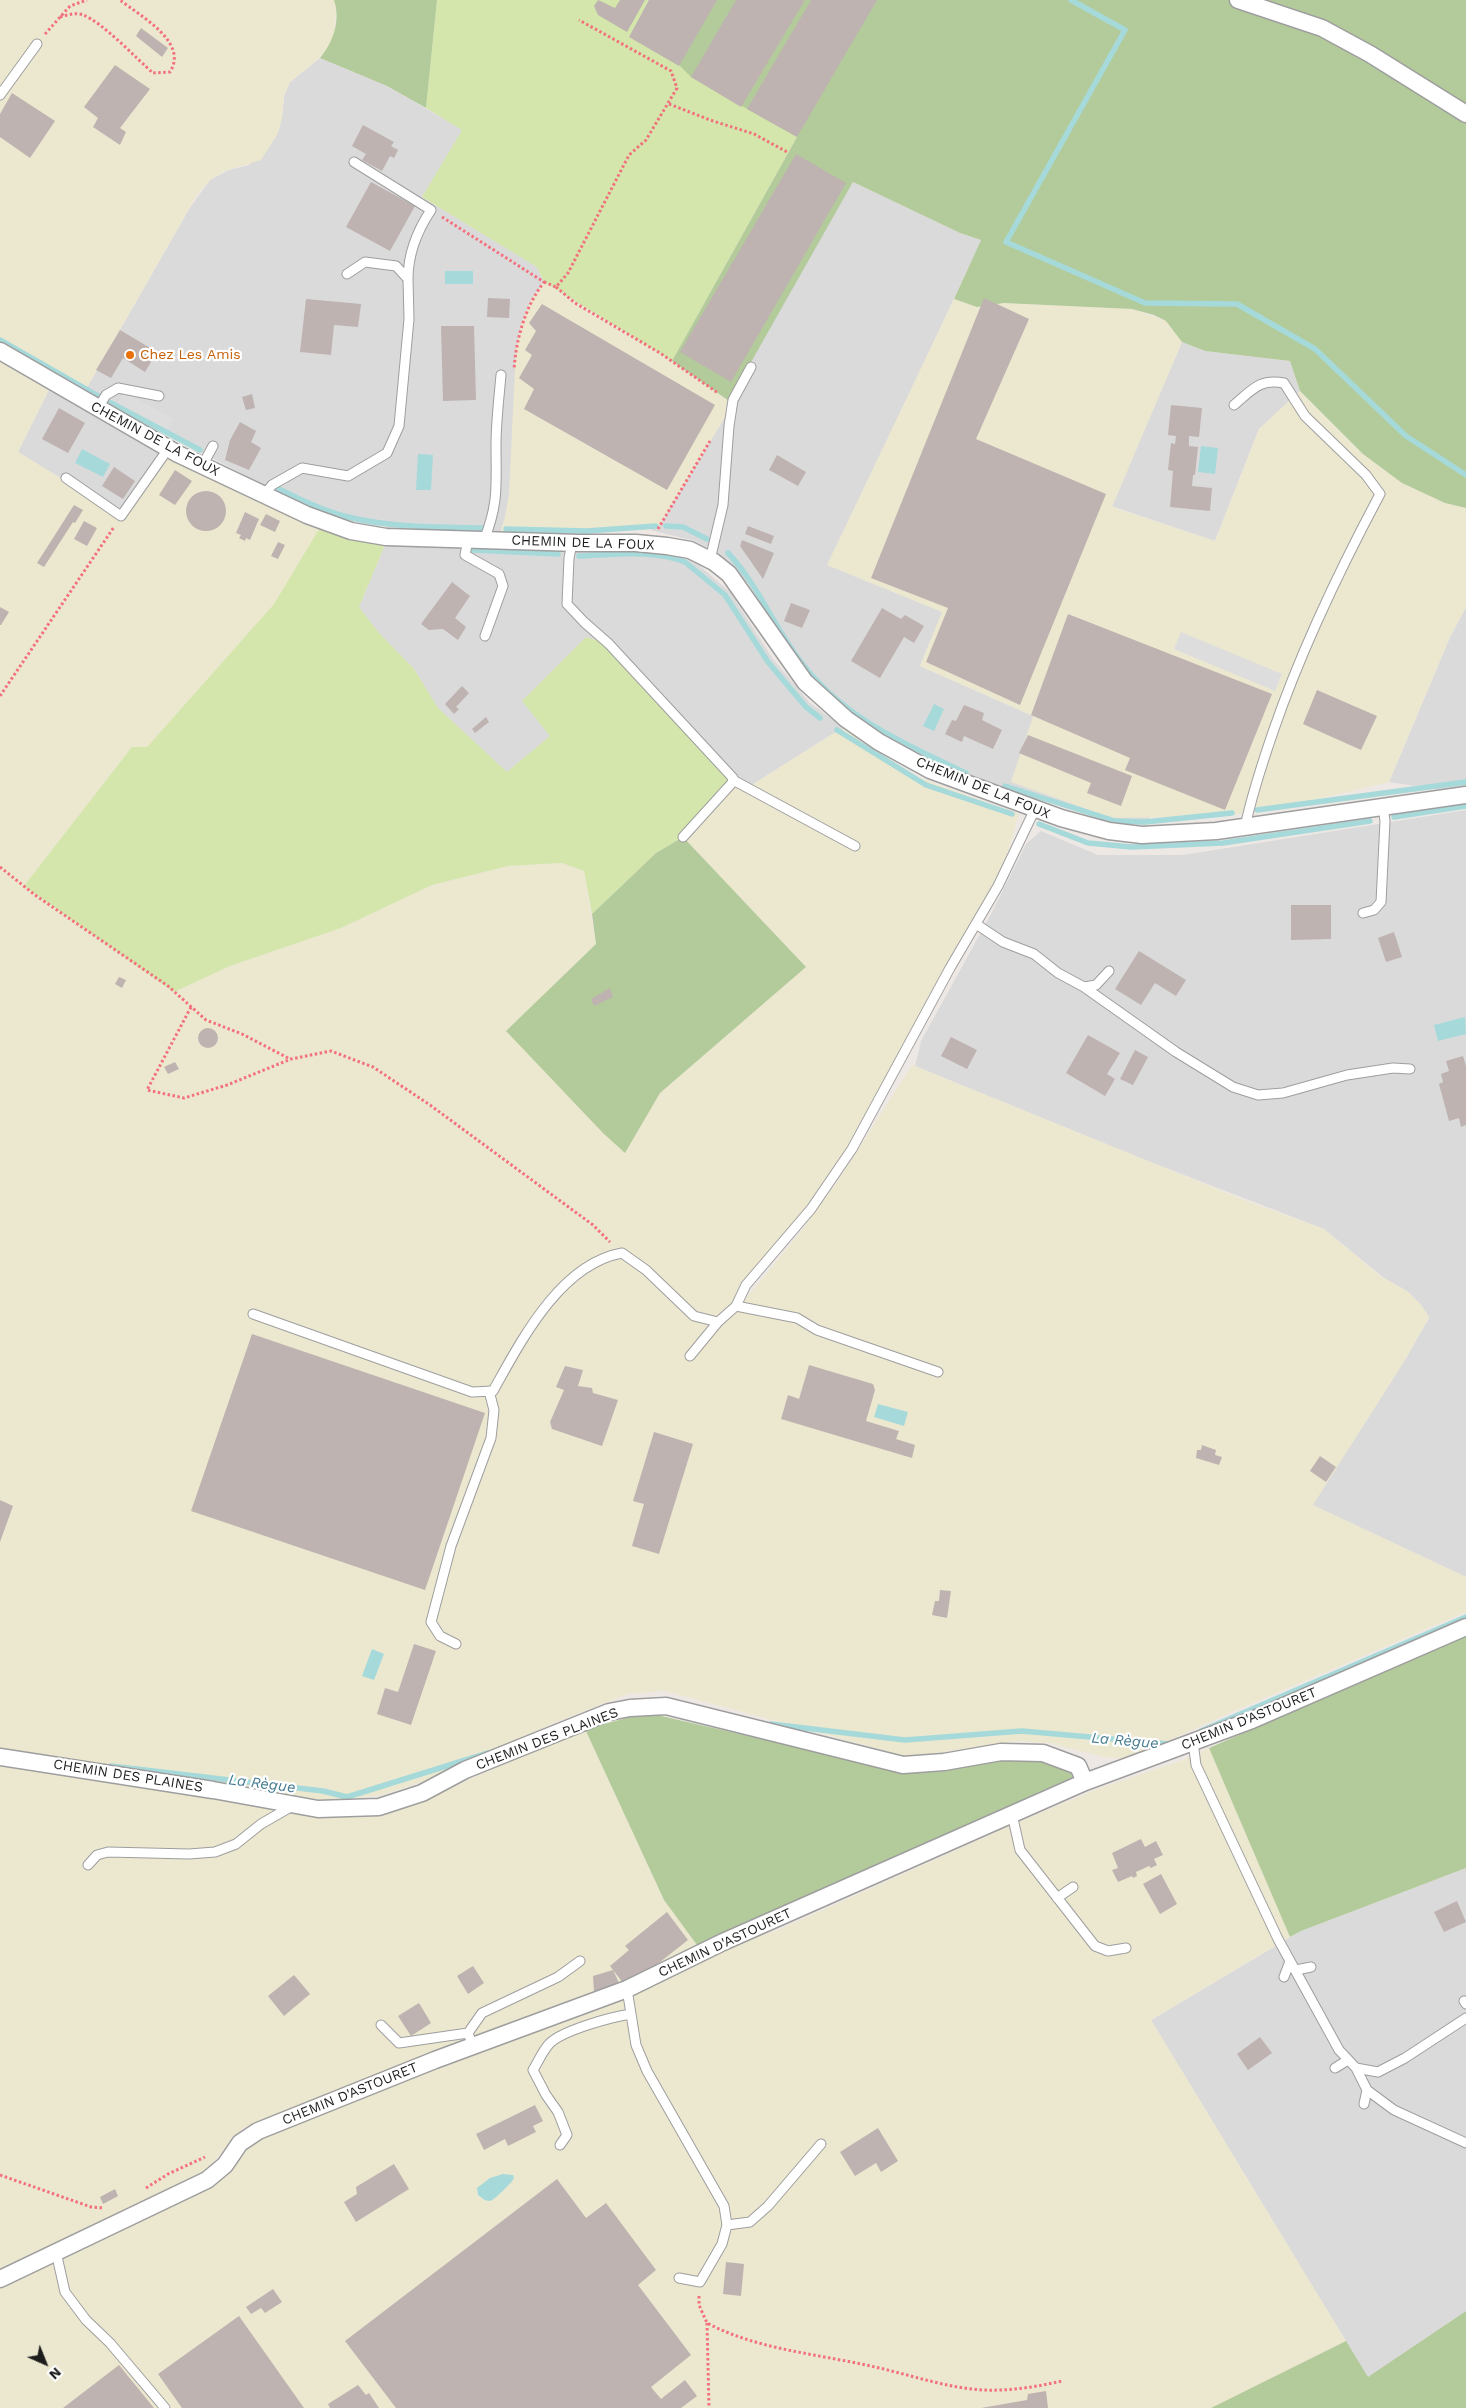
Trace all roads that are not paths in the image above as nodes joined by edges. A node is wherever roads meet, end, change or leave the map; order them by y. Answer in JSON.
{"nodes":[{"id":1,"x":1238,"y":0,"type":"edge"},
{"id":2,"x":37,"y":44,"type":"road end"},
{"id":3,"x":0,"y":95,"type":"edge"},
{"id":4,"x":1466,"y":114,"type":"edge"},
{"id":5,"x":354,"y":162,"type":"dead end"},
{"id":6,"x":347,"y":274,"type":"dead end"},
{"id":7,"x":408,"y":279,"type":"junction"},
{"id":8,"x":0,"y":351,"type":"edge"},
{"id":9,"x":752,"y":367,"type":"dead end"},
{"id":10,"x":500,"y":375,"type":"dead end"},
{"id":11,"x":159,"y":396,"type":"dead end"},
{"id":12,"x":1234,"y":405,"type":"dead end"},
{"id":13,"x":98,"y":408,"type":"junction"},
{"id":14,"x":213,"y":446,"type":"dead end"},
{"id":15,"x":168,"y":449,"type":"junction"},
{"id":16,"x":202,"y":466,"type":"junction"},
{"id":17,"x":66,"y":478,"type":"dead end"},
{"id":18,"x":264,"y":495,"type":"junction"},
{"id":19,"x":476,"y":540,"type":"junction"},
{"id":20,"x":572,"y":543,"type":"junction"},
{"id":21,"x":710,"y":560,"type":"junction"},
{"id":22,"x":485,"y":636,"type":"dead end"},
{"id":23,"x":732,"y":780,"type":"junction"},
{"id":24,"x":1466,"y":795,"type":"edge"},
{"id":25,"x":1384,"y":806,"type":"junction"},
{"id":26,"x":1035,"y":809,"type":"junction"},
{"id":27,"x":1245,"y":827,"type":"junction"},
{"id":28,"x":683,"y":837,"type":"dead end"},
{"id":29,"x":854,"y":846,"type":"dead end"},
{"id":30,"x":1363,"y":913,"type":"dead end"},
{"id":31,"x":976,"y":924,"type":"junction"},
{"id":32,"x":1110,"y":971,"type":"dead end"},
{"id":33,"x":1084,"y":987,"type":"junction"},
{"id":34,"x":1410,"y":1069,"type":"dead end"},
{"id":35,"x":736,"y":1306,"type":"junction"},
{"id":36,"x":253,"y":1314,"type":"dead end"},
{"id":37,"x":718,"y":1322,"type":"junction"},
{"id":38,"x":690,"y":1356,"type":"dead end"},
{"id":39,"x":938,"y":1372,"type":"dead end"},
{"id":40,"x":489,"y":1391,"type":"junction"},
{"id":41,"x":1466,"y":1627,"type":"edge"},
{"id":42,"x":456,"y":1644,"type":"dead end"},
{"id":43,"x":1193,"y":1742,"type":"junction"},
{"id":44,"x":0,"y":1756,"type":"edge"},
{"id":45,"x":1085,"y":1782,"type":"junction"},
{"id":46,"x":294,"y":1805,"type":"junction"},
{"id":47,"x":1012,"y":1814,"type":"junction"},
{"id":48,"x":88,"y":1865,"type":"dead end"},
{"id":49,"x":1073,"y":1887,"type":"dead end"},
{"id":50,"x":1057,"y":1898,"type":"junction"},
{"id":51,"x":1126,"y":1948,"type":"dead end"},
{"id":52,"x":580,"y":1961,"type":"dead end"},
{"id":53,"x":1290,"y":1961,"type":"junction"},
{"id":54,"x":1311,"y":1967,"type":"dead end"},
{"id":55,"x":1296,"y":1970,"type":"junction"},
{"id":56,"x":1284,"y":1977,"type":"dead end"},
{"id":57,"x":626,"y":1989,"type":"junction"},
{"id":58,"x":631,"y":2014,"type":"junction"},
{"id":59,"x":1466,"y":2018,"type":"edge"},
{"id":60,"x":381,"y":2025,"type":"dead end"},
{"id":61,"x":470,"y":2040,"type":"junction"},
{"id":62,"x":1348,"y":2060,"type":"junction"},
{"id":63,"x":1335,"y":2068,"type":"dead end"},
{"id":64,"x":1356,"y":2068,"type":"junction"},
{"id":65,"x":1367,"y":2090,"type":"junction"},
{"id":66,"x":1364,"y":2104,"type":"dead end"},
{"id":67,"x":1466,"y":2143,"type":"edge"},
{"id":68,"x":820,"y":2144,"type":"dead end"},
{"id":69,"x":560,"y":2145,"type":"dead end"},
{"id":70,"x":728,"y":2225,"type":"junction"},
{"id":71,"x":56,"y":2252,"type":"junction"},
{"id":72,"x":679,"y":2278,"type":"dead end"},
{"id":73,"x":0,"y":2279,"type":"edge"},
{"id":74,"x":165,"y":2408,"type":"edge"}],
"edges":[{"from":1,"to":4,"type":"street"},
{"from":2,"to":3,"type":"lane"},
{"from":5,"to":7,"type":"lane"},
{"from":6,"to":7,"type":"lane"},
{"from":7,"to":18,"type":"lane"},
{"from":8,"to":13,"type":"street","name":"CHEMIN DE LA FOUX"},
{"from":9,"to":21,"type":"lane"},
{"from":10,"to":19,"type":"lane"},
{"from":11,"to":13,"type":"lane"},
{"from":12,"to":27,"type":"lane"},
{"from":13,"to":15,"type":"street","name":"CHEMIN DE LA FOUX"},
{"from":14,"to":16,"type":"lane"},
{"from":15,"to":16,"type":"street","name":"CHEMIN DE LA FOUX"},
{"from":15,"to":17,"type":"lane"},
{"from":16,"to":18,"type":"street","name":"CHEMIN DE LA FOUX"},
{"from":18,"to":19,"type":"street","name":"CHEMIN DE LA FOUX"},
{"from":19,"to":20,"type":"street","name":"CHEMIN DE LA FOUX"},
{"from":19,"to":22,"type":"lane"},
{"from":20,"to":21,"type":"street","name":"CHEMIN DE LA FOUX"},
{"from":20,"to":23,"type":"lane"},
{"from":21,"to":26,"type":"street","name":"CHEMIN DE LA FOUX"},
{"from":23,"to":28,"type":"lane"},
{"from":23,"to":29,"type":"lane"},
{"from":24,"to":25,"type":"street","name":"CHEMIN DE LA FOUX"},
{"from":25,"to":27,"type":"street","name":"CHEMIN DE LA FOUX"},
{"from":25,"to":30,"type":"lane"},
{"from":26,"to":27,"type":"street","name":"CHEMIN DE LA FOUX"},
{"from":26,"to":31,"type":"lane"},
{"from":31,"to":33,"type":"lane"},
{"from":31,"to":35,"type":"lane"},
{"from":32,"to":33,"type":"lane"},
{"from":33,"to":34,"type":"lane"},
{"from":35,"to":37,"type":"lane"},
{"from":35,"to":39,"type":"lane"},
{"from":36,"to":40,"type":"lane"},
{"from":37,"to":38,"type":"lane"},
{"from":37,"to":40,"type":"lane"},
{"from":40,"to":42,"type":"lane"},
{"from":41,"to":43,"type":"street","name":"CHEMIN D'ASTOURET"},
{"from":43,"to":45,"type":"street","name":"CHEMIN D'ASTOURET"},
{"from":43,"to":53,"type":"lane"},
{"from":44,"to":46,"type":"street","name":"CHEMIN DES PLAINES"},
{"from":45,"to":46,"type":"street","name":"CHEMIN DES PLAINES"},
{"from":45,"to":47,"type":"street","name":"CHEMIN D'ASTOURET"},
{"from":46,"to":48,"type":"lane"},
{"from":47,"to":50,"type":"lane"},
{"from":47,"to":57,"type":"street","name":"CHEMIN D'ASTOURET"},
{"from":49,"to":50,"type":"lane"},
{"from":50,"to":51,"type":"lane"},
{"from":52,"to":61,"type":"lane"},
{"from":53,"to":55,"type":"lane"},
{"from":53,"to":56,"type":"lane"},
{"from":54,"to":55,"type":"lane"},
{"from":55,"to":62,"type":"lane"},
{"from":57,"to":58,"type":"lane"},
{"from":57,"to":61,"type":"street","name":"CHEMIN D'ASTOURET"},
{"from":58,"to":69,"type":"lane"},
{"from":58,"to":70,"type":"lane"},
{"from":59,"to":64,"type":"lane"},
{"from":60,"to":61,"type":"lane"},
{"from":61,"to":71,"type":"street","name":"CHEMIN D'ASTOURET"},
{"from":62,"to":63,"type":"lane"},
{"from":62,"to":64,"type":"lane"},
{"from":64,"to":65,"type":"lane"},
{"from":65,"to":66,"type":"lane"},
{"from":65,"to":67,"type":"lane"},
{"from":68,"to":70,"type":"lane"},
{"from":70,"to":72,"type":"lane"},
{"from":71,"to":73,"type":"street","name":"CHEMIN D'ASTOURET"},
{"from":71,"to":74,"type":"lane"}]}
